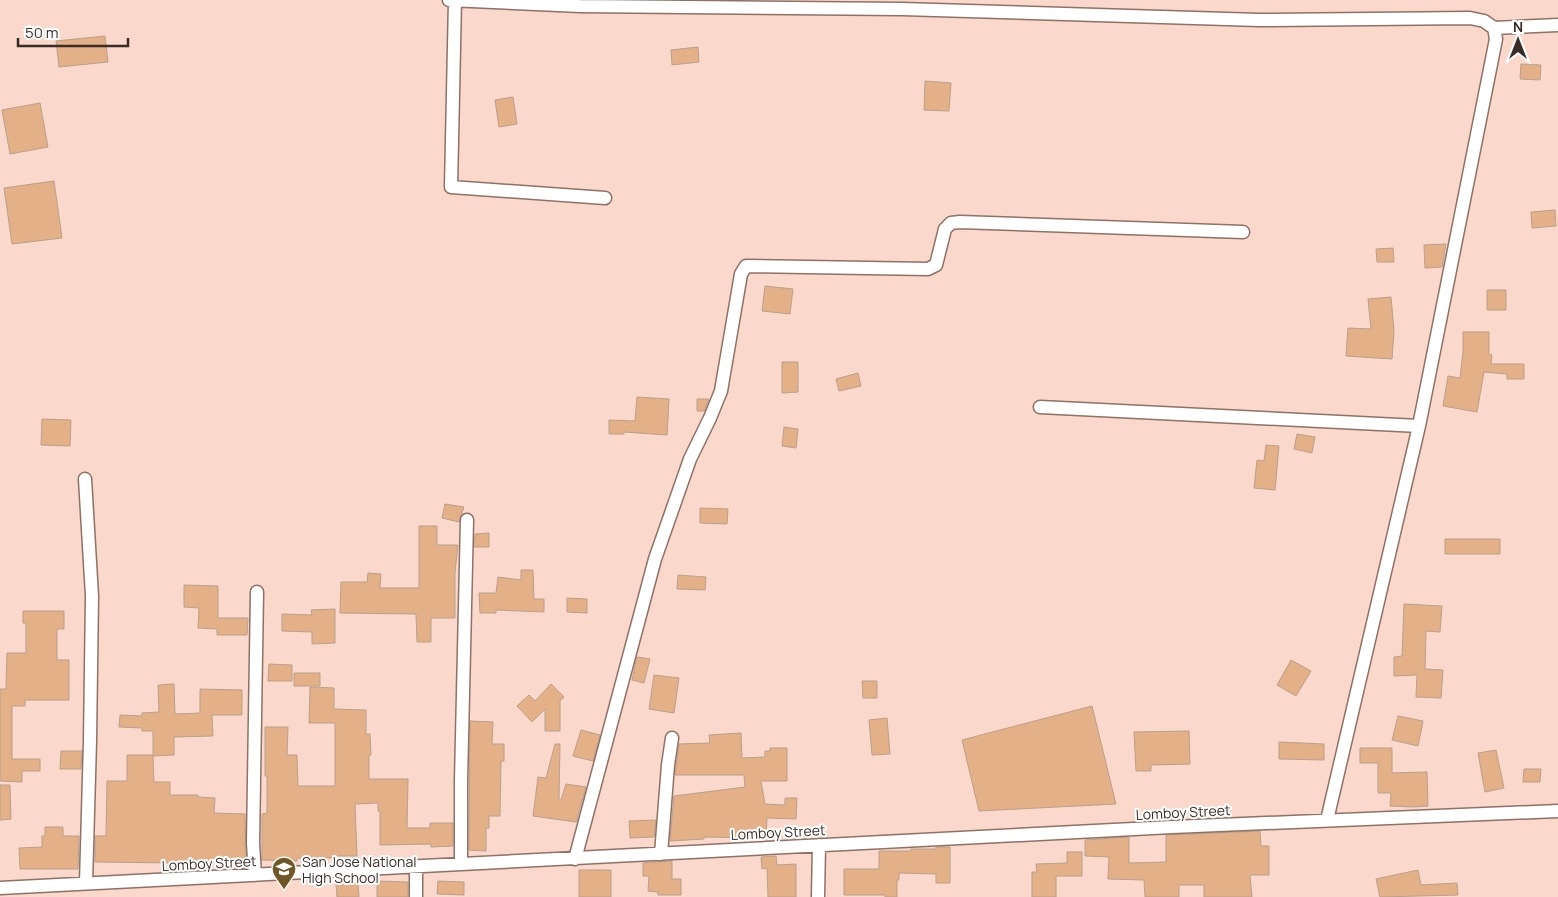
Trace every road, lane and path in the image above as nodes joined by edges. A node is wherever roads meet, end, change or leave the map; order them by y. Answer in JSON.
{"nodes":[{"id":1,"x":449,"y":0,"type":"edge"},
{"id":2,"x":455,"y":0,"type":"edge"},
{"id":3,"x":1558,"y":25,"type":"edge"},
{"id":4,"x":1494,"y":28,"type":"junction"},
{"id":5,"x":605,"y":198,"type":"dead end"},
{"id":6,"x":1243,"y":232,"type":"dead end"},
{"id":7,"x":1040,"y":407,"type":"dead end"},
{"id":8,"x":1419,"y":426,"type":"junction"},
{"id":9,"x":85,"y":479,"type":"dead end"},
{"id":10,"x":467,"y":520,"type":"dead end"},
{"id":11,"x":257,"y":592,"type":"dead end"},
{"id":12,"x":672,"y":738,"type":"dead end"},
{"id":13,"x":1558,"y":811,"type":"edge"},
{"id":14,"x":1327,"y":820,"type":"junction"},
{"id":15,"x":819,"y":845,"type":"junction"},
{"id":16,"x":661,"y":854,"type":"junction"},
{"id":17,"x":575,"y":858,"type":"junction"},
{"id":18,"x":461,"y":864,"type":"junction"},
{"id":19,"x":416,"y":867,"type":"junction"},
{"id":20,"x":255,"y":875,"type":"junction"},
{"id":21,"x":86,"y":884,"type":"junction"},
{"id":22,"x":0,"y":888,"type":"edge"},
{"id":23,"x":416,"y":897,"type":"edge"},
{"id":24,"x":818,"y":897,"type":"edge"}],
"edges":[{"from":1,"to":2,"type":"street"},
{"from":2,"to":4,"type":"street"},
{"from":2,"to":5,"type":"street"},
{"from":3,"to":4,"type":"street"},
{"from":4,"to":8,"type":"street"},
{"from":6,"to":17,"type":"street"},
{"from":7,"to":8,"type":"street"},
{"from":8,"to":14,"type":"street"},
{"from":9,"to":21,"type":"street"},
{"from":10,"to":18,"type":"street"},
{"from":11,"to":20,"type":"street"},
{"from":12,"to":16,"type":"street"},
{"from":13,"to":14,"type":"street","name":"Lomboy Street"},
{"from":14,"to":15,"type":"street","name":"Lomboy Street"},
{"from":15,"to":16,"type":"street","name":"Lomboy Street"},
{"from":15,"to":24,"type":"street"},
{"from":16,"to":17,"type":"street","name":"Lomboy Street"},
{"from":17,"to":18,"type":"street","name":"Lomboy Street"},
{"from":18,"to":19,"type":"street","name":"Lomboy Street"},
{"from":19,"to":20,"type":"street","name":"Lomboy Street"},
{"from":19,"to":23,"type":"street"},
{"from":20,"to":21,"type":"street","name":"Lomboy Street"},
{"from":21,"to":22,"type":"street","name":"Lomboy Street"}]}
